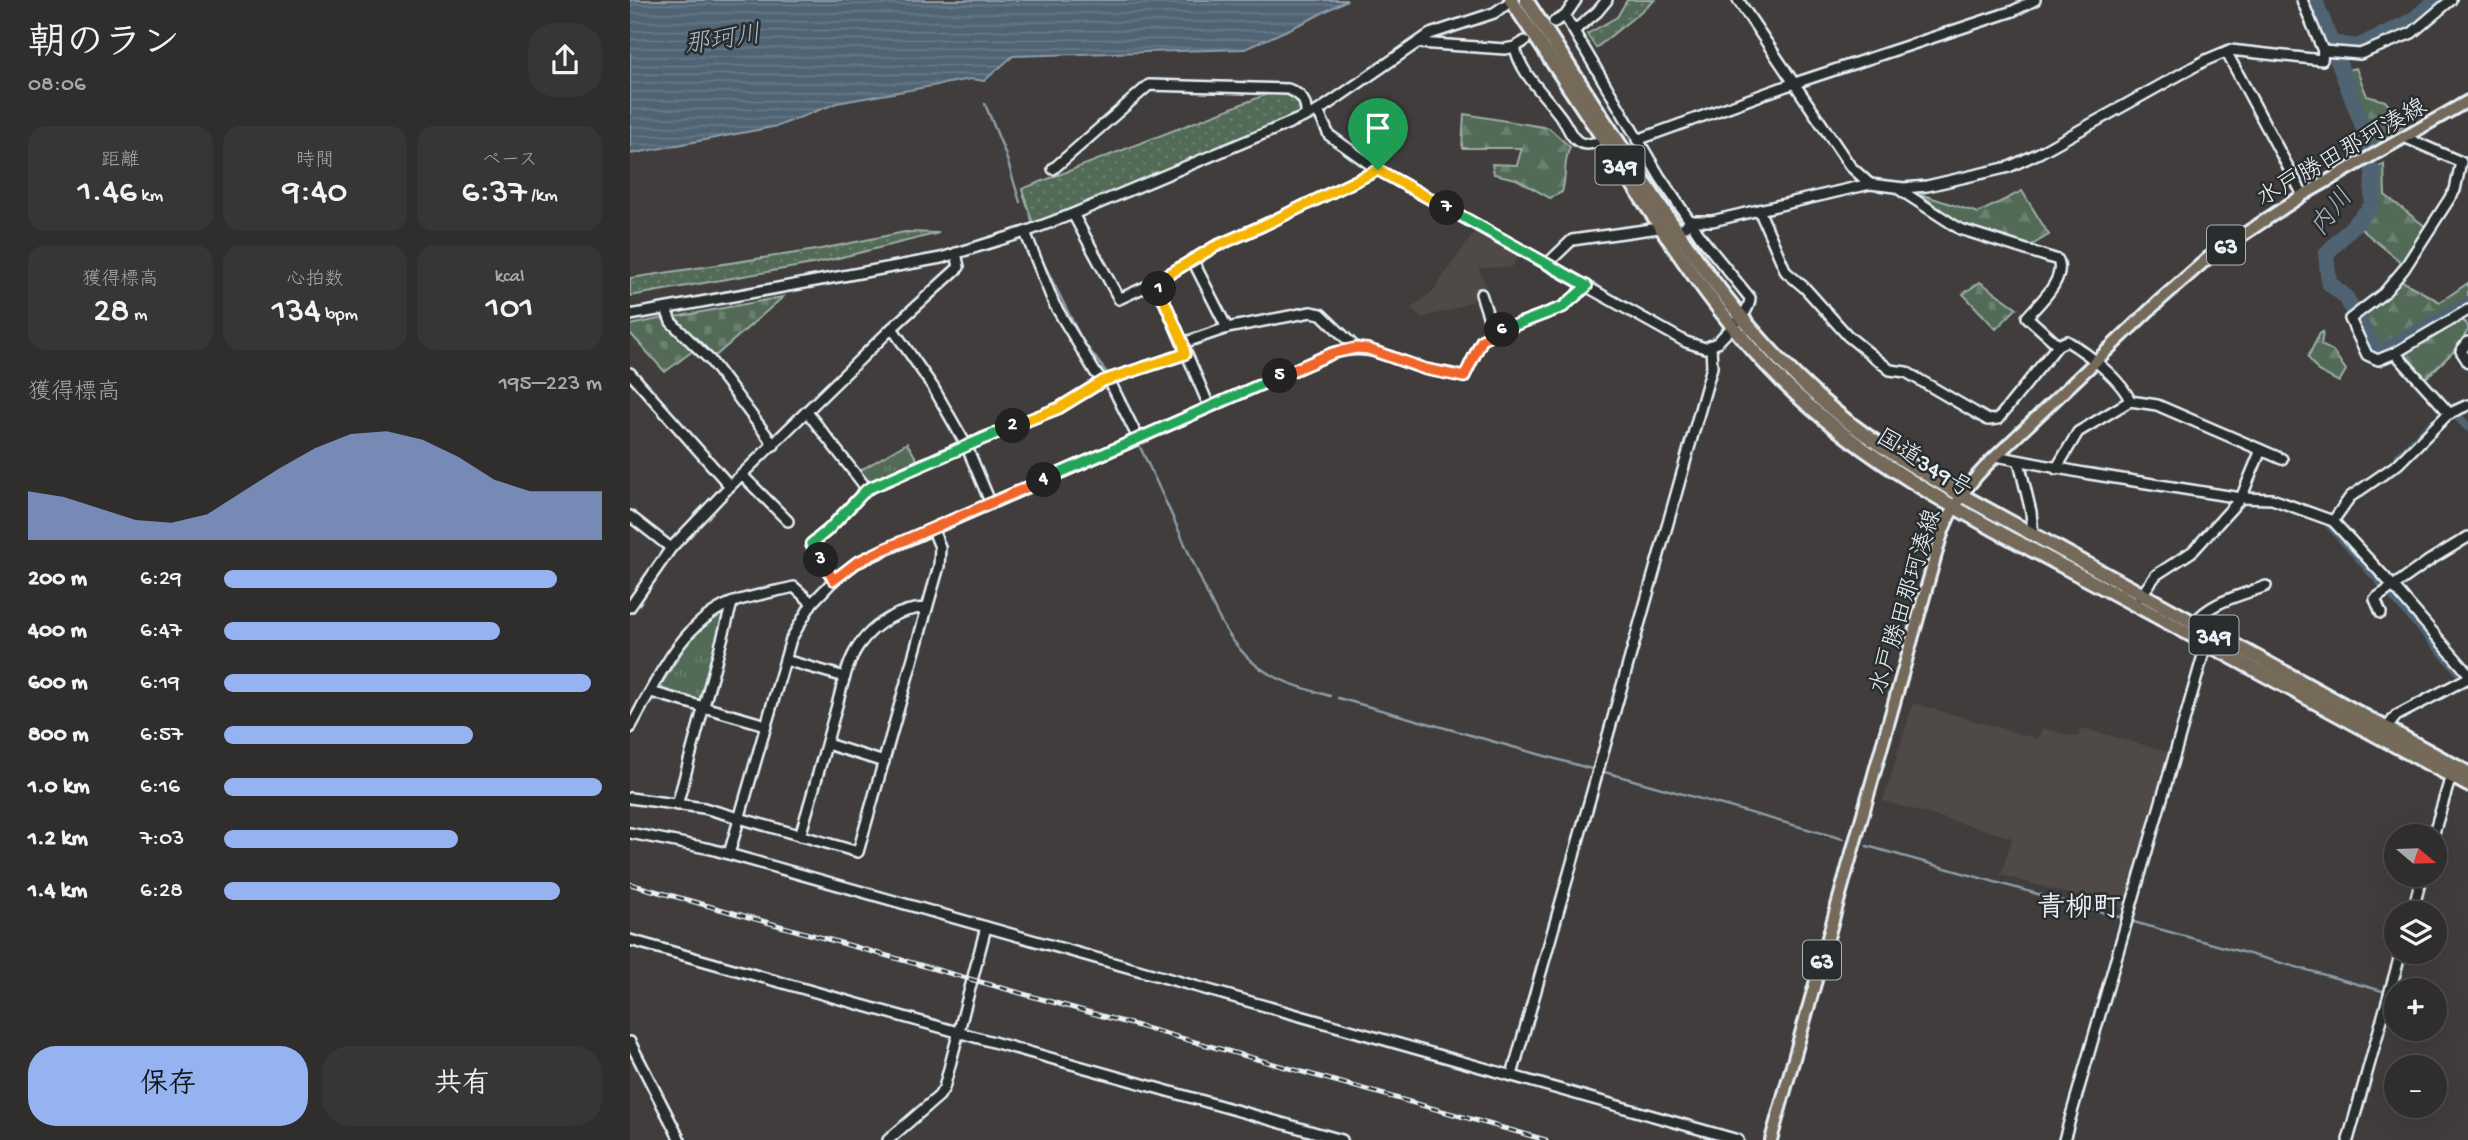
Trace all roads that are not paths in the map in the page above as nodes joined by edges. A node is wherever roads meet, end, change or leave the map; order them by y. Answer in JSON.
{"nodes":[{"id":1,"x":1512,"y":0,"type":"edge"},
{"id":2,"x":1526,"y":0,"type":"edge"},
{"id":3,"x":1576,"y":0,"type":"edge"},
{"id":4,"x":1607,"y":0,"type":"edge"},
{"id":5,"x":1738,"y":0,"type":"edge"},
{"id":6,"x":2035,"y":0,"type":"edge"},
{"id":7,"x":2302,"y":0,"type":"edge"},
{"id":8,"x":2451,"y":0,"type":"edge"},
{"id":9,"x":1566,"y":16,"type":"junction"},
{"id":10,"x":1554,"y":22,"type":"dead end"},
{"id":11,"x":1575,"y":30,"type":"junction"},
{"id":12,"x":1525,"y":41,"type":"dead end"},
{"id":13,"x":1417,"y":43,"type":"junction"},
{"id":14,"x":1515,"y":47,"type":"junction"},
{"id":15,"x":2230,"y":50,"type":"junction"},
{"id":16,"x":2326,"y":51,"type":"junction"},
{"id":17,"x":1793,"y":84,"type":"junction"},
{"id":18,"x":2468,"y":101,"type":"edge"},
{"id":19,"x":1318,"y":111,"type":"junction"},
{"id":20,"x":1306,"y":116,"type":"junction"},
{"id":21,"x":2404,"y":137,"type":"junction"},
{"id":22,"x":1637,"y":139,"type":"junction"},
{"id":23,"x":1595,"y":142,"type":"dead end"},
{"id":24,"x":1053,"y":169,"type":"dead end"},
{"id":25,"x":1378,"y":170,"type":"junction"},
{"id":26,"x":1870,"y":184,"type":"junction"},
{"id":27,"x":1894,"y":186,"type":"junction"},
{"id":28,"x":2303,"y":195,"type":"junction"},
{"id":29,"x":1759,"y":209,"type":"junction"},
{"id":30,"x":1073,"y":214,"type":"junction"},
{"id":31,"x":1691,"y":221,"type":"junction"},
{"id":32,"x":1659,"y":228,"type":"junction"},
{"id":33,"x":1025,"y":232,"type":"junction"},
{"id":34,"x":1677,"y":234,"type":"junction"},
{"id":35,"x":956,"y":253,"type":"junction"},
{"id":36,"x":1192,"y":259,"type":"junction"},
{"id":37,"x":1548,"y":263,"type":"junction"},
{"id":38,"x":1156,"y":282,"type":"junction"},
{"id":39,"x":1587,"y":286,"type":"junction"},
{"id":40,"x":1481,"y":294,"type":"dead end"},
{"id":41,"x":666,"y":309,"type":"junction"},
{"id":42,"x":2468,"y":310,"type":"edge"},
{"id":43,"x":630,"y":316,"type":"edge"},
{"id":44,"x":1736,"y":321,"type":"junction"},
{"id":45,"x":892,"y":328,"type":"junction"},
{"id":46,"x":1227,"y":328,"type":"junction"},
{"id":47,"x":1494,"y":334,"type":"junction"},
{"id":48,"x":2468,"y":342,"type":"edge"},
{"id":49,"x":1183,"y":343,"type":"junction"},
{"id":50,"x":2058,"y":345,"type":"junction"},
{"id":51,"x":1712,"y":346,"type":"junction"},
{"id":52,"x":1356,"y":348,"type":"junction"},
{"id":53,"x":2395,"y":353,"type":"junction"},
{"id":54,"x":1185,"y":354,"type":"junction"},
{"id":55,"x":2095,"y":362,"type":"junction"},
{"id":56,"x":2468,"y":362,"type":"edge"},
{"id":57,"x":630,"y":373,"type":"edge"},
{"id":58,"x":1106,"y":380,"type":"junction"},
{"id":59,"x":2130,"y":401,"type":"junction"},
{"id":60,"x":2468,"y":405,"type":"edge"},
{"id":61,"x":1209,"y":406,"type":"junction"},
{"id":62,"x":807,"y":412,"type":"junction"},
{"id":63,"x":2450,"y":414,"type":"junction"},
{"id":64,"x":1138,"y":438,"type":"junction"},
{"id":65,"x":775,"y":444,"type":"junction"},
{"id":66,"x":966,"y":445,"type":"junction"},
{"id":67,"x":2261,"y":450,"type":"junction"},
{"id":68,"x":1996,"y":456,"type":"junction"},
{"id":69,"x":2282,"y":459,"type":"dead end"},
{"id":70,"x":2020,"y":462,"type":"junction"},
{"id":71,"x":2056,"y":469,"type":"junction"},
{"id":72,"x":743,"y":476,"type":"junction"},
{"id":73,"x":730,"y":486,"type":"junction"},
{"id":74,"x":867,"y":489,"type":"junction"},
{"id":75,"x":1961,"y":495,"type":"junction"},
{"id":76,"x":2241,"y":498,"type":"junction"},
{"id":77,"x":991,"y":504,"type":"junction"},
{"id":78,"x":1954,"y":507,"type":"junction"},
{"id":79,"x":630,"y":516,"type":"edge"},
{"id":80,"x":788,"y":521,"type":"dead end"},
{"id":81,"x":2333,"y":521,"type":"junction"},
{"id":82,"x":933,"y":530,"type":"junction"},
{"id":83,"x":2032,"y":534,"type":"junction"},
{"id":84,"x":2468,"y":537,"type":"edge"},
{"id":85,"x":671,"y":548,"type":"junction"},
{"id":86,"x":834,"y":580,"type":"junction"},
{"id":87,"x":2266,"y":586,"type":"dead end"},
{"id":88,"x":2390,"y":589,"type":"junction"},
{"id":89,"x":2139,"y":600,"type":"junction"},
{"id":90,"x":732,"y":603,"type":"junction"},
{"id":91,"x":812,"y":603,"type":"junction"},
{"id":92,"x":630,"y":607,"type":"edge"},
{"id":93,"x":927,"y":608,"type":"junction"},
{"id":94,"x":2381,"y":613,"type":"dead end"},
{"id":95,"x":2194,"y":623,"type":"junction"},
{"id":96,"x":2208,"y":638,"type":"junction"},
{"id":97,"x":785,"y":660,"type":"junction"},
{"id":98,"x":2468,"y":675,"type":"edge"},
{"id":99,"x":845,"y":677,"type":"junction"},
{"id":100,"x":651,"y":692,"type":"junction"},
{"id":101,"x":702,"y":707,"type":"junction"},
{"id":102,"x":766,"y":725,"type":"junction"},
{"id":103,"x":630,"y":728,"type":"edge"},
{"id":104,"x":2384,"y":732,"type":"junction"},
{"id":105,"x":827,"y":744,"type":"junction"},
{"id":106,"x":884,"y":762,"type":"junction"},
{"id":107,"x":2468,"y":773,"type":"edge"},
{"id":108,"x":2451,"y":776,"type":"junction"},
{"id":109,"x":2468,"y":785,"type":"edge"},
{"id":110,"x":630,"y":798,"type":"edge"},
{"id":111,"x":677,"y":805,"type":"junction"},
{"id":112,"x":739,"y":818,"type":"junction"},
{"id":113,"x":2437,"y":824,"type":"edge"},
{"id":114,"x":630,"y":833,"type":"edge"},
{"id":115,"x":800,"y":836,"type":"junction"},
{"id":116,"x":729,"y":854,"type":"junction"},
{"id":117,"x":986,"y":928,"type":"junction"},
{"id":118,"x":630,"y":940,"type":"edge"},
{"id":119,"x":2398,"y":964,"type":"edge"},
{"id":120,"x":958,"y":1032,"type":"junction"},
{"id":121,"x":630,"y":1042,"type":"edge"},
{"id":122,"x":1512,"y":1075,"type":"junction"},
{"id":123,"x":680,"y":1140,"type":"edge"},
{"id":124,"x":888,"y":1140,"type":"edge"},
{"id":125,"x":1342,"y":1140,"type":"edge"},
{"id":126,"x":1738,"y":1140,"type":"edge"},
{"id":127,"x":1772,"y":1140,"type":"edge"},
{"id":128,"x":2064,"y":1140,"type":"edge"},
{"id":129,"x":2348,"y":1140,"type":"edge"}],
"edges":[{"from":1,"to":13,"type":"street"},
{"from":1,"to":32,"type":"highway","name":"国道349号","number":"349"},
{"from":2,"to":34,"type":"highway","name":"国道349号","number":"349"},
{"from":3,"to":9,"type":"street"},
{"from":4,"to":11,"type":"street"},
{"from":5,"to":17,"type":"street"},
{"from":6,"to":17,"type":"street"},
{"from":7,"to":16,"type":"street"},
{"from":8,"to":16,"type":"street"},
{"from":9,"to":10,"type":"street"},
{"from":9,"to":11,"type":"street"},
{"from":11,"to":22,"type":"street"},
{"from":12,"to":14,"type":"street"},
{"from":13,"to":14,"type":"street"},
{"from":13,"to":19,"type":"street"},
{"from":14,"to":23,"type":"street"},
{"from":15,"to":16,"type":"street"},
{"from":15,"to":27,"type":"street"},
{"from":15,"to":28,"type":"street"},
{"from":17,"to":22,"type":"street"},
{"from":17,"to":26,"type":"street"},
{"from":18,"to":21,"type":"main road","name":"水戸勝田那珂湊線","number":"63"},
{"from":19,"to":20,"type":"street"},
{"from":19,"to":25,"type":"street"},
{"from":20,"to":24,"type":"street"},
{"from":20,"to":30,"type":"street"},
{"from":21,"to":28,"type":"main road","name":"水戸勝田那珂湊線","number":"63"},
{"from":21,"to":53,"type":"street"},
{"from":22,"to":31,"type":"street"},
{"from":25,"to":36,"type":"street"},
{"from":25,"to":37,"type":"street"},
{"from":26,"to":27,"type":"street"},
{"from":26,"to":29,"type":"street"},
{"from":27,"to":50,"type":"street"},
{"from":28,"to":55,"type":"main road","name":"水戸勝田那珂湊線","number":"63"},
{"from":29,"to":31,"type":"street"},
{"from":29,"to":50,"type":"street"},
{"from":30,"to":33,"type":"street"},
{"from":30,"to":38,"type":"street"},
{"from":31,"to":34,"type":"street"},
{"from":31,"to":44,"type":"street"},
{"from":32,"to":37,"type":"street"},
{"from":32,"to":44,"type":"highway","name":"国道349号","number":"349"},
{"from":33,"to":35,"type":"street"},
{"from":33,"to":58,"type":"street"},
{"from":34,"to":44,"type":"highway","name":"国道349号","number":"349"},
{"from":35,"to":41,"type":"street"},
{"from":35,"to":45,"type":"street"},
{"from":36,"to":38,"type":"street"},
{"from":36,"to":46,"type":"street"},
{"from":37,"to":39,"type":"street"},
{"from":38,"to":49,"type":"street"},
{"from":39,"to":47,"type":"street"},
{"from":39,"to":51,"type":"street"},
{"from":40,"to":47,"type":"street"},
{"from":41,"to":43,"type":"street"},
{"from":41,"to":65,"type":"street"},
{"from":42,"to":53,"type":"street"},
{"from":44,"to":51,"type":"street"},
{"from":44,"to":75,"type":"highway","name":"国道349号","number":"349"},
{"from":44,"to":78,"type":"highway","name":"国道349号","number":"349"},
{"from":45,"to":62,"type":"street"},
{"from":45,"to":66,"type":"street"},
{"from":46,"to":49,"type":"street"},
{"from":46,"to":52,"type":"street"},
{"from":47,"to":52,"type":"street"},
{"from":48,"to":56,"type":"street"},
{"from":49,"to":54,"type":"street"},
{"from":50,"to":55,"type":"street"},
{"from":51,"to":122,"type":"street"},
{"from":52,"to":61,"type":"street"},
{"from":53,"to":63,"type":"street"},
{"from":54,"to":58,"type":"street"},
{"from":54,"to":61,"type":"street"},
{"from":55,"to":59,"type":"street"},
{"from":55,"to":68,"type":"main road","name":"水戸勝田那珂湊線","number":"63"},
{"from":57,"to":73,"type":"street"},
{"from":58,"to":64,"type":"street"},
{"from":58,"to":66,"type":"street"},
{"from":59,"to":67,"type":"street"},
{"from":59,"to":71,"type":"street"},
{"from":60,"to":63,"type":"street"},
{"from":61,"to":64,"type":"street"},
{"from":62,"to":65,"type":"street"},
{"from":62,"to":74,"type":"street"},
{"from":63,"to":81,"type":"street"},
{"from":64,"to":77,"type":"street"},
{"from":65,"to":72,"type":"street"},
{"from":66,"to":74,"type":"street"},
{"from":66,"to":77,"type":"street"},
{"from":67,"to":69,"type":"street"},
{"from":67,"to":76,"type":"street"},
{"from":68,"to":70,"type":"street"},
{"from":68,"to":75,"type":"main road","name":"水戸勝田那珂湊線","number":"63"},
{"from":70,"to":71,"type":"street"},
{"from":70,"to":83,"type":"street"},
{"from":71,"to":76,"type":"street"},
{"from":72,"to":73,"type":"street"},
{"from":72,"to":80,"type":"street"},
{"from":73,"to":85,"type":"street"},
{"from":74,"to":86,"type":"street"},
{"from":75,"to":78,"type":"main road","name":"水戸勝田那珂湊線","number":"63"},
{"from":75,"to":83,"type":"highway","name":"国道349号","number":"349"},
{"from":76,"to":81,"type":"street"},
{"from":76,"to":89,"type":"street"},
{"from":77,"to":82,"type":"street"},
{"from":78,"to":89,"type":"highway","name":"国道349号","number":"349"},
{"from":78,"to":127,"type":"main road","name":"水戸勝田那珂湊線","number":"63"},
{"from":79,"to":85,"type":"street"},
{"from":81,"to":88,"type":"street"},
{"from":82,"to":86,"type":"street"},
{"from":82,"to":93,"type":"street"},
{"from":83,"to":89,"type":"highway","name":"国道349号","number":"349"},
{"from":84,"to":88,"type":"street"},
{"from":85,"to":92,"type":"street"},
{"from":86,"to":91,"type":"street"},
{"from":87,"to":95,"type":"street"},
{"from":88,"to":94,"type":"street"},
{"from":88,"to":98,"type":"street"},
{"from":89,"to":95,"type":"highway","name":"国道349号","number":"349"},
{"from":89,"to":96,"type":"highway","name":"国道349号","number":"349"},
{"from":90,"to":91,"type":"street"},
{"from":90,"to":100,"type":"street"},
{"from":90,"to":101,"type":"street"},
{"from":91,"to":97,"type":"street"},
{"from":93,"to":99,"type":"street"},
{"from":93,"to":106,"type":"street"},
{"from":95,"to":96,"type":"highway","name":"国道349号","number":"349"},
{"from":96,"to":104,"type":"highway","name":"国道349号","number":"349"},
{"from":96,"to":128,"type":"street"},
{"from":97,"to":99,"type":"street"},
{"from":97,"to":102,"type":"street"},
{"from":98,"to":104,"type":"street"},
{"from":99,"to":105,"type":"street"},
{"from":100,"to":101,"type":"street"},
{"from":100,"to":103,"type":"street"},
{"from":101,"to":102,"type":"street"},
{"from":101,"to":111,"type":"street"},
{"from":102,"to":112,"type":"street"},
{"from":104,"to":107,"type":"highway","name":"国道349号","number":"349"},
{"from":104,"to":108,"type":"highway","name":"国道349号","number":"349"},
{"from":105,"to":106,"type":"street"},
{"from":105,"to":115,"type":"street"},
{"from":106,"to":115,"type":"street"},
{"from":108,"to":109,"type":"highway","name":"国道349号","number":"349"},
{"from":108,"to":113,"type":"street"},
{"from":110,"to":111,"type":"street"},
{"from":111,"to":112,"type":"street"},
{"from":112,"to":115,"type":"street"},
{"from":112,"to":116,"type":"street"},
{"from":114,"to":116,"type":"street"},
{"from":116,"to":117,"type":"street"},
{"from":117,"to":120,"type":"street"},
{"from":117,"to":122,"type":"street"},
{"from":118,"to":120,"type":"street"},
{"from":119,"to":129,"type":"street"},
{"from":120,"to":124,"type":"street"},
{"from":120,"to":125,"type":"street"},
{"from":121,"to":123,"type":"street"},
{"from":122,"to":126,"type":"street"}]}
